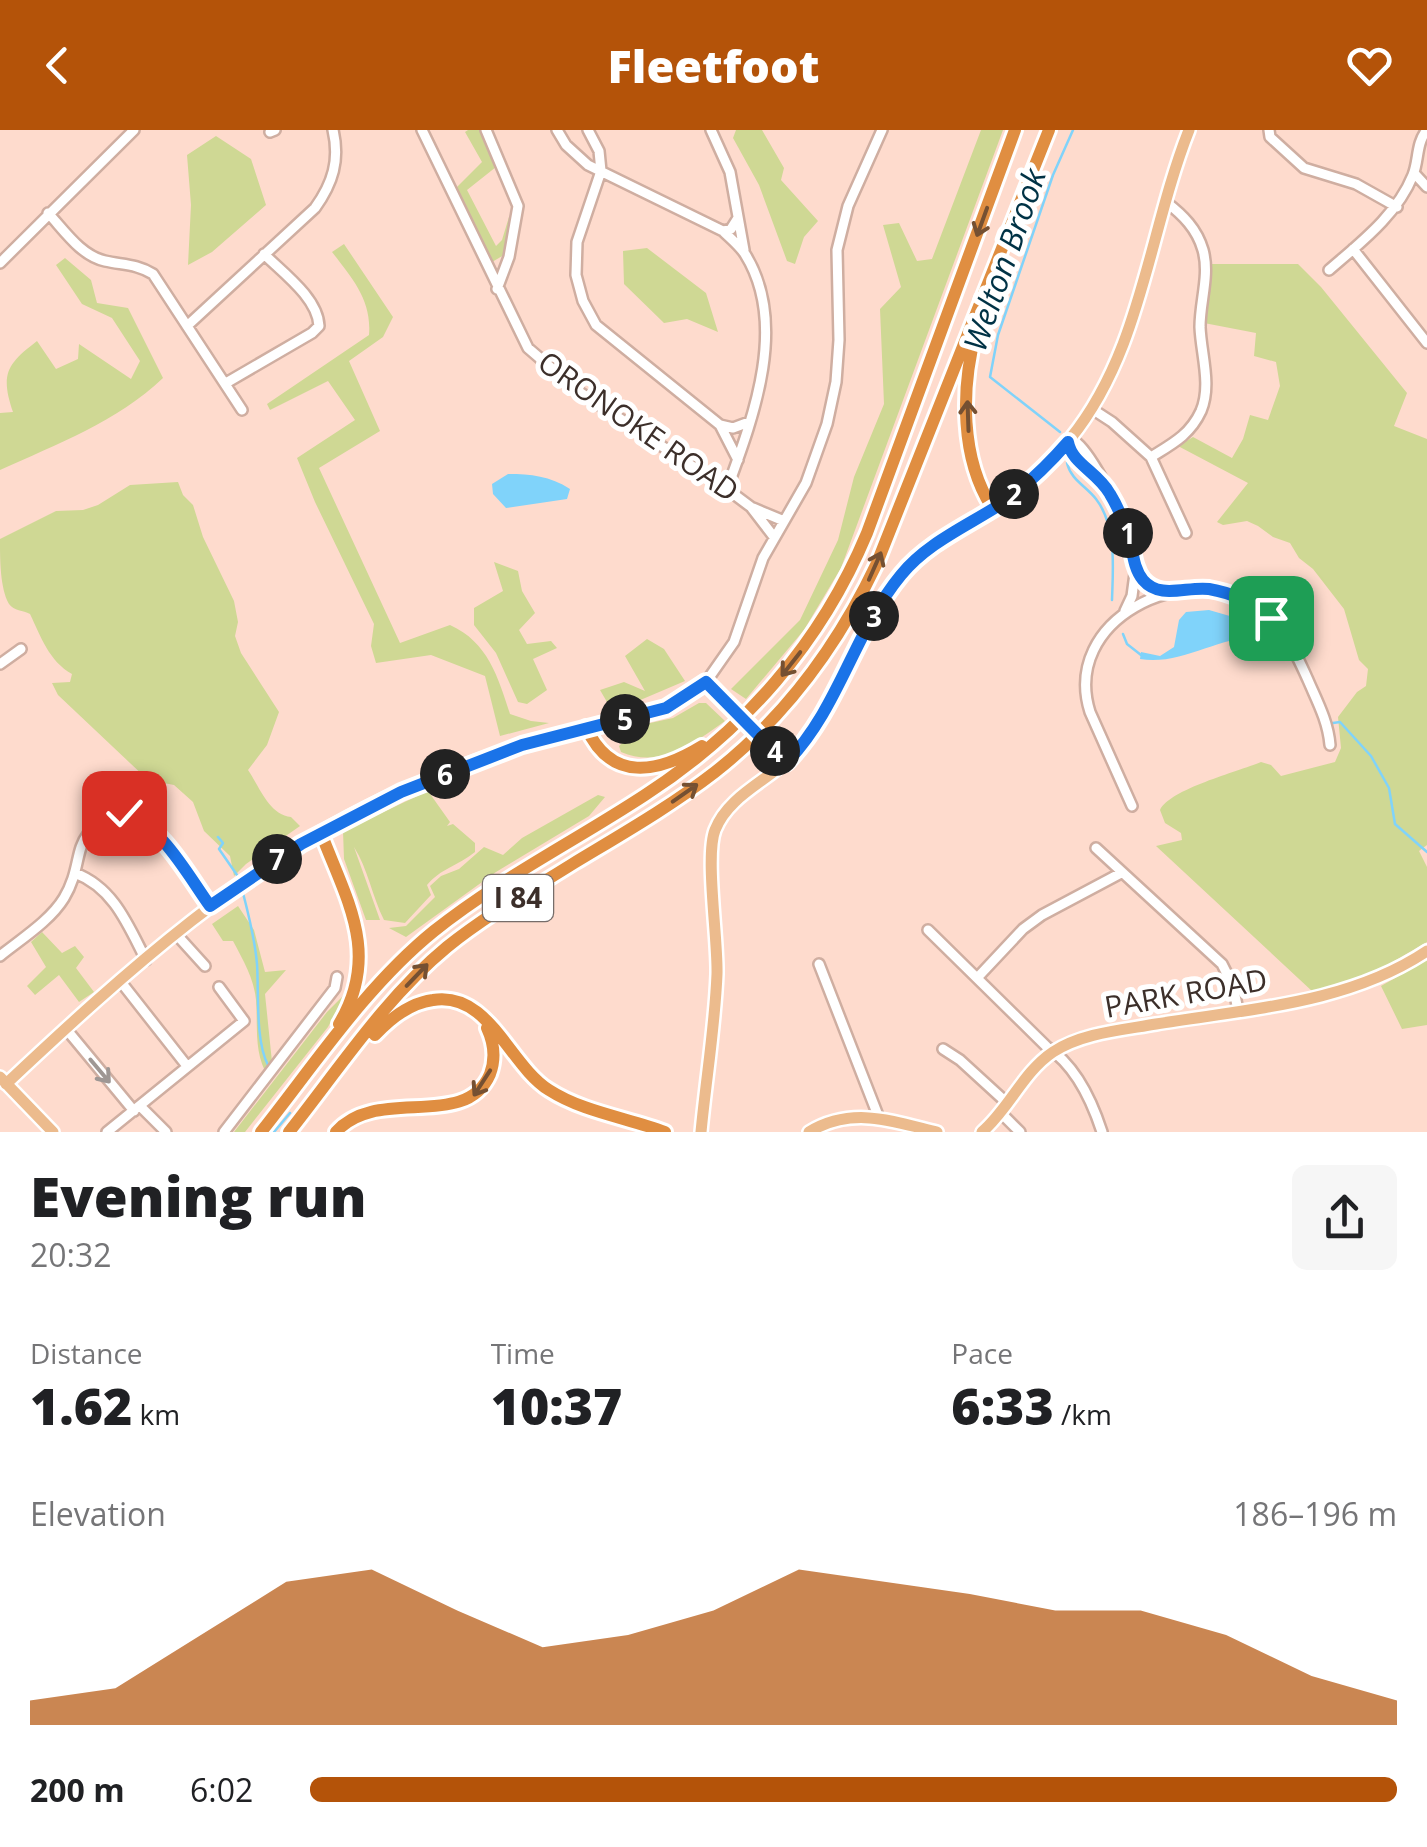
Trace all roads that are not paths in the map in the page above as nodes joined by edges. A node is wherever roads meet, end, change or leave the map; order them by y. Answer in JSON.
{"nodes":[{"id":1,"x":134,"y":130,"type":"edge"},
{"id":2,"x":333,"y":130,"type":"edge"},
{"id":3,"x":422,"y":130,"type":"edge"},
{"id":4,"x":486,"y":130,"type":"edge"},
{"id":5,"x":557,"y":130,"type":"edge"},
{"id":6,"x":588,"y":130,"type":"edge"},
{"id":7,"x":711,"y":130,"type":"edge"},
{"id":8,"x":882,"y":130,"type":"edge"},
{"id":9,"x":1015,"y":130,"type":"edge"},
{"id":10,"x":1049,"y":130,"type":"edge"},
{"id":11,"x":1189,"y":130,"type":"edge"},
{"id":12,"x":1269,"y":130,"type":"edge"},
{"id":13,"x":1427,"y":130,"type":"edge"},
{"id":14,"x":601,"y":171,"type":"junction"},
{"id":15,"x":1414,"y":174,"type":"junction"},
{"id":16,"x":1427,"y":187,"type":"edge"},
{"id":17,"x":1020,"y":202,"type":"junction"},
{"id":18,"x":1166,"y":202,"type":"junction"},
{"id":19,"x":1396,"y":206,"type":"junction"},
{"id":20,"x":48,"y":213,"type":"junction"},
{"id":21,"x":738,"y":218,"type":"junction"},
{"id":22,"x":723,"y":231,"type":"junction"},
{"id":23,"x":1354,"y":249,"type":"junction"},
{"id":24,"x":744,"y":252,"type":"junction"},
{"id":25,"x":264,"y":254,"type":"junction"},
{"id":26,"x":0,"y":264,"type":"edge"},
{"id":27,"x":1328,"y":270,"type":"dead end"},
{"id":28,"x":497,"y":289,"type":"junction"},
{"id":29,"x":187,"y":326,"type":"junction"},
{"id":30,"x":1427,"y":343,"type":"edge"},
{"id":31,"x":226,"y":383,"type":"junction"},
{"id":32,"x":1092,"y":409,"type":"junction"},
{"id":33,"x":242,"y":410,"type":"dead end"},
{"id":34,"x":749,"y":422,"type":"junction"},
{"id":35,"x":720,"y":425,"type":"junction"},
{"id":36,"x":1068,"y":442,"type":"junction"},
{"id":37,"x":1151,"y":456,"type":"junction"},
{"id":38,"x":738,"y":460,"type":"junction"},
{"id":39,"x":727,"y":489,"type":"junction"},
{"id":40,"x":751,"y":507,"type":"junction"},
{"id":41,"x":993,"y":508,"type":"junction"},
{"id":42,"x":784,"y":521,"type":"junction"},
{"id":43,"x":1186,"y":533,"type":"dead end"},
{"id":44,"x":774,"y":536,"type":"junction"},
{"id":45,"x":1136,"y":566,"type":"junction"},
{"id":46,"x":1168,"y":592,"type":"junction"},
{"id":47,"x":1126,"y":612,"type":"junction"},
{"id":48,"x":21,"y":649,"type":"dead end"},
{"id":49,"x":0,"y":664,"type":"edge"},
{"id":50,"x":706,"y":682,"type":"junction"},
{"id":51,"x":770,"y":690,"type":"junction"},
{"id":52,"x":586,"y":727,"type":"junction"},
{"id":53,"x":1330,"y":745,"type":"dead end"},
{"id":54,"x":786,"y":763,"type":"junction"},
{"id":55,"x":1132,"y":806,"type":"dead end"},
{"id":56,"x":321,"y":832,"type":"junction"},
{"id":57,"x":1096,"y":848,"type":"dead end"},
{"id":58,"x":1122,"y":872,"type":"junction"},
{"id":59,"x":75,"y":873,"type":"junction"},
{"id":60,"x":210,"y":906,"type":"junction"},
{"id":61,"x":928,"y":930,"type":"dead end"},
{"id":62,"x":176,"y":934,"type":"junction"},
{"id":63,"x":1427,"y":952,"type":"edge"},
{"id":64,"x":0,"y":956,"type":"edge"},
{"id":65,"x":146,"y":960,"type":"junction"},
{"id":66,"x":819,"y":964,"type":"dead end"},
{"id":67,"x":205,"y":966,"type":"dead end"},
{"id":68,"x":337,"y":977,"type":"dead end"},
{"id":69,"x":978,"y":977,"type":"junction"},
{"id":70,"x":121,"y":982,"type":"junction"},
{"id":71,"x":218,"y":987,"type":"dead end"},
{"id":72,"x":460,"y":1002,"type":"junction"},
{"id":73,"x":1238,"y":1010,"type":"junction"},
{"id":74,"x":66,"y":1030,"type":"junction"},
{"id":75,"x":943,"y":1049,"type":"dead end"},
{"id":76,"x":1054,"y":1051,"type":"junction"},
{"id":77,"x":187,"y":1066,"type":"junction"},
{"id":78,"x":301,"y":1082,"type":"junction"},
{"id":79,"x":2,"y":1084,"type":"edge"},
{"id":80,"x":1004,"y":1108,"type":"junction"},
{"id":81,"x":137,"y":1109,"type":"junction"},
{"id":82,"x":879,"y":1118,"type":"junction"},
{"id":83,"x":818,"y":1130,"type":"edge"},
{"id":84,"x":52,"y":1132,"type":"edge"},
{"id":85,"x":107,"y":1132,"type":"edge"},
{"id":86,"x":166,"y":1132,"type":"edge"},
{"id":87,"x":224,"y":1132,"type":"edge"},
{"id":88,"x":261,"y":1132,"type":"edge"},
{"id":89,"x":290,"y":1132,"type":"edge"},
{"id":90,"x":336,"y":1132,"type":"edge"},
{"id":91,"x":665,"y":1132,"type":"edge"},
{"id":92,"x":701,"y":1132,"type":"edge"},
{"id":93,"x":936,"y":1132,"type":"edge"},
{"id":94,"x":982,"y":1132,"type":"edge"},
{"id":95,"x":1020,"y":1132,"type":"edge"},
{"id":96,"x":1102,"y":1132,"type":"edge"}],
"edges":[{"from":1,"to":20,"type":"street"},
{"from":2,"to":25,"type":"street"},
{"from":3,"to":28,"type":"street","name":"ORONOKE ROAD"},
{"from":4,"to":28,"type":"street"},
{"from":5,"to":14,"type":"street"},
{"from":6,"to":14,"type":"street"},
{"from":7,"to":21,"type":"street"},
{"from":8,"to":42,"type":"street"},
{"from":9,"to":51,"type":"highway","number":"I 84","one_way":true},
{"from":10,"to":17,"type":"highway","number":"I 84"},
{"from":11,"to":18,"type":"main road"},
{"from":12,"to":19,"type":"street"},
{"from":13,"to":15,"type":"street"},
{"from":14,"to":22,"type":"street"},
{"from":14,"to":35,"type":"street"},
{"from":15,"to":16,"type":"street"},
{"from":15,"to":19,"type":"street"},
{"from":41,"to":17,"type":"highway","one_way":true},
{"from":89,"to":17,"type":"highway","number":"I 84","one_way":true},
{"from":18,"to":32,"type":"main road"},
{"from":18,"to":37,"type":"street"},
{"from":19,"to":23,"type":"street"},
{"from":20,"to":26,"type":"street"},
{"from":20,"to":29,"type":"street"},
{"from":21,"to":22,"type":"street"},
{"from":21,"to":24,"type":"street"},
{"from":22,"to":24,"type":"street"},
{"from":23,"to":27,"type":"street"},
{"from":23,"to":30,"type":"street"},
{"from":24,"to":34,"type":"street"},
{"from":25,"to":29,"type":"street"},
{"from":25,"to":31,"type":"street"},
{"from":28,"to":39,"type":"street","name":"ORONOKE ROAD"},
{"from":29,"to":31,"type":"street"},
{"from":31,"to":33,"type":"street"},
{"from":32,"to":36,"type":"main road"},
{"from":32,"to":37,"type":"street"},
{"from":34,"to":35,"type":"street"},
{"from":34,"to":38,"type":"street"},
{"from":35,"to":38,"type":"street"},
{"from":36,"to":41,"type":"main road"},
{"from":36,"to":45,"type":"street"},
{"from":37,"to":43,"type":"street"},
{"from":38,"to":39,"type":"street"},
{"from":39,"to":40,"type":"street","name":"ORONOKE ROAD"},
{"from":40,"to":42,"type":"street","name":"ORONOKE ROAD"},
{"from":40,"to":44,"type":"street","name":"ORONOKE ROAD"},
{"from":41,"to":54,"type":"main road"},
{"from":42,"to":44,"type":"street"},
{"from":44,"to":50,"type":"street"},
{"from":45,"to":46,"type":"street"},
{"from":45,"to":47,"type":"street"},
{"from":46,"to":47,"type":"street"},
{"from":46,"to":53,"type":"street"},
{"from":47,"to":55,"type":"street"},
{"from":48,"to":49,"type":"street"},
{"from":50,"to":52,"type":"main road"},
{"from":50,"to":54,"type":"main road","bridge":true},
{"from":51,"to":52,"type":"highway"},
{"from":51,"to":78,"type":"highway","number":"I 84"},
{"from":52,"to":56,"type":"main road"},
{"from":54,"to":92,"type":"main road"},
{"from":56,"to":60,"type":"main road"},
{"from":56,"to":78,"type":"highway"},
{"from":57,"to":58,"type":"street"},
{"from":58,"to":69,"type":"street"},
{"from":58,"to":73,"type":"street"},
{"from":59,"to":60,"type":"street"},
{"from":59,"to":64,"type":"street"},
{"from":59,"to":65,"type":"street"},
{"from":60,"to":62,"type":"main road"},
{"from":61,"to":69,"type":"street"},
{"from":62,"to":65,"type":"main road"},
{"from":62,"to":67,"type":"street"},
{"from":63,"to":73,"type":"main road","name":"PARK ROAD"},
{"from":65,"to":70,"type":"main road"},
{"from":66,"to":82,"type":"street"},
{"from":68,"to":87,"type":"street"},
{"from":69,"to":76,"type":"street"},
{"from":70,"to":74,"type":"main road"},
{"from":70,"to":77,"type":"street"},
{"from":71,"to":77,"type":"street"},
{"from":72,"to":89,"type":"highway"},
{"from":72,"to":90,"type":"highway","one_way":true},
{"from":72,"to":91,"type":"highway"},
{"from":73,"to":76,"type":"main road","name":"PARK ROAD"},
{"from":74,"to":79,"type":"main road"},
{"from":74,"to":81,"type":"street","one_way":true},
{"from":75,"to":80,"type":"street"},
{"from":76,"to":80,"type":"main road","name":"PARK ROAD"},
{"from":76,"to":96,"type":"street"},
{"from":77,"to":81,"type":"street"},
{"from":78,"to":88,"type":"highway","number":"I 84"},
{"from":79,"to":84,"type":"main road"},
{"from":80,"to":94,"type":"main road","name":"PARK ROAD"},
{"from":80,"to":95,"type":"street"},
{"from":81,"to":85,"type":"street"},
{"from":81,"to":86,"type":"street"},
{"from":82,"to":83,"type":"main road"},
{"from":82,"to":93,"type":"main road"}]}
